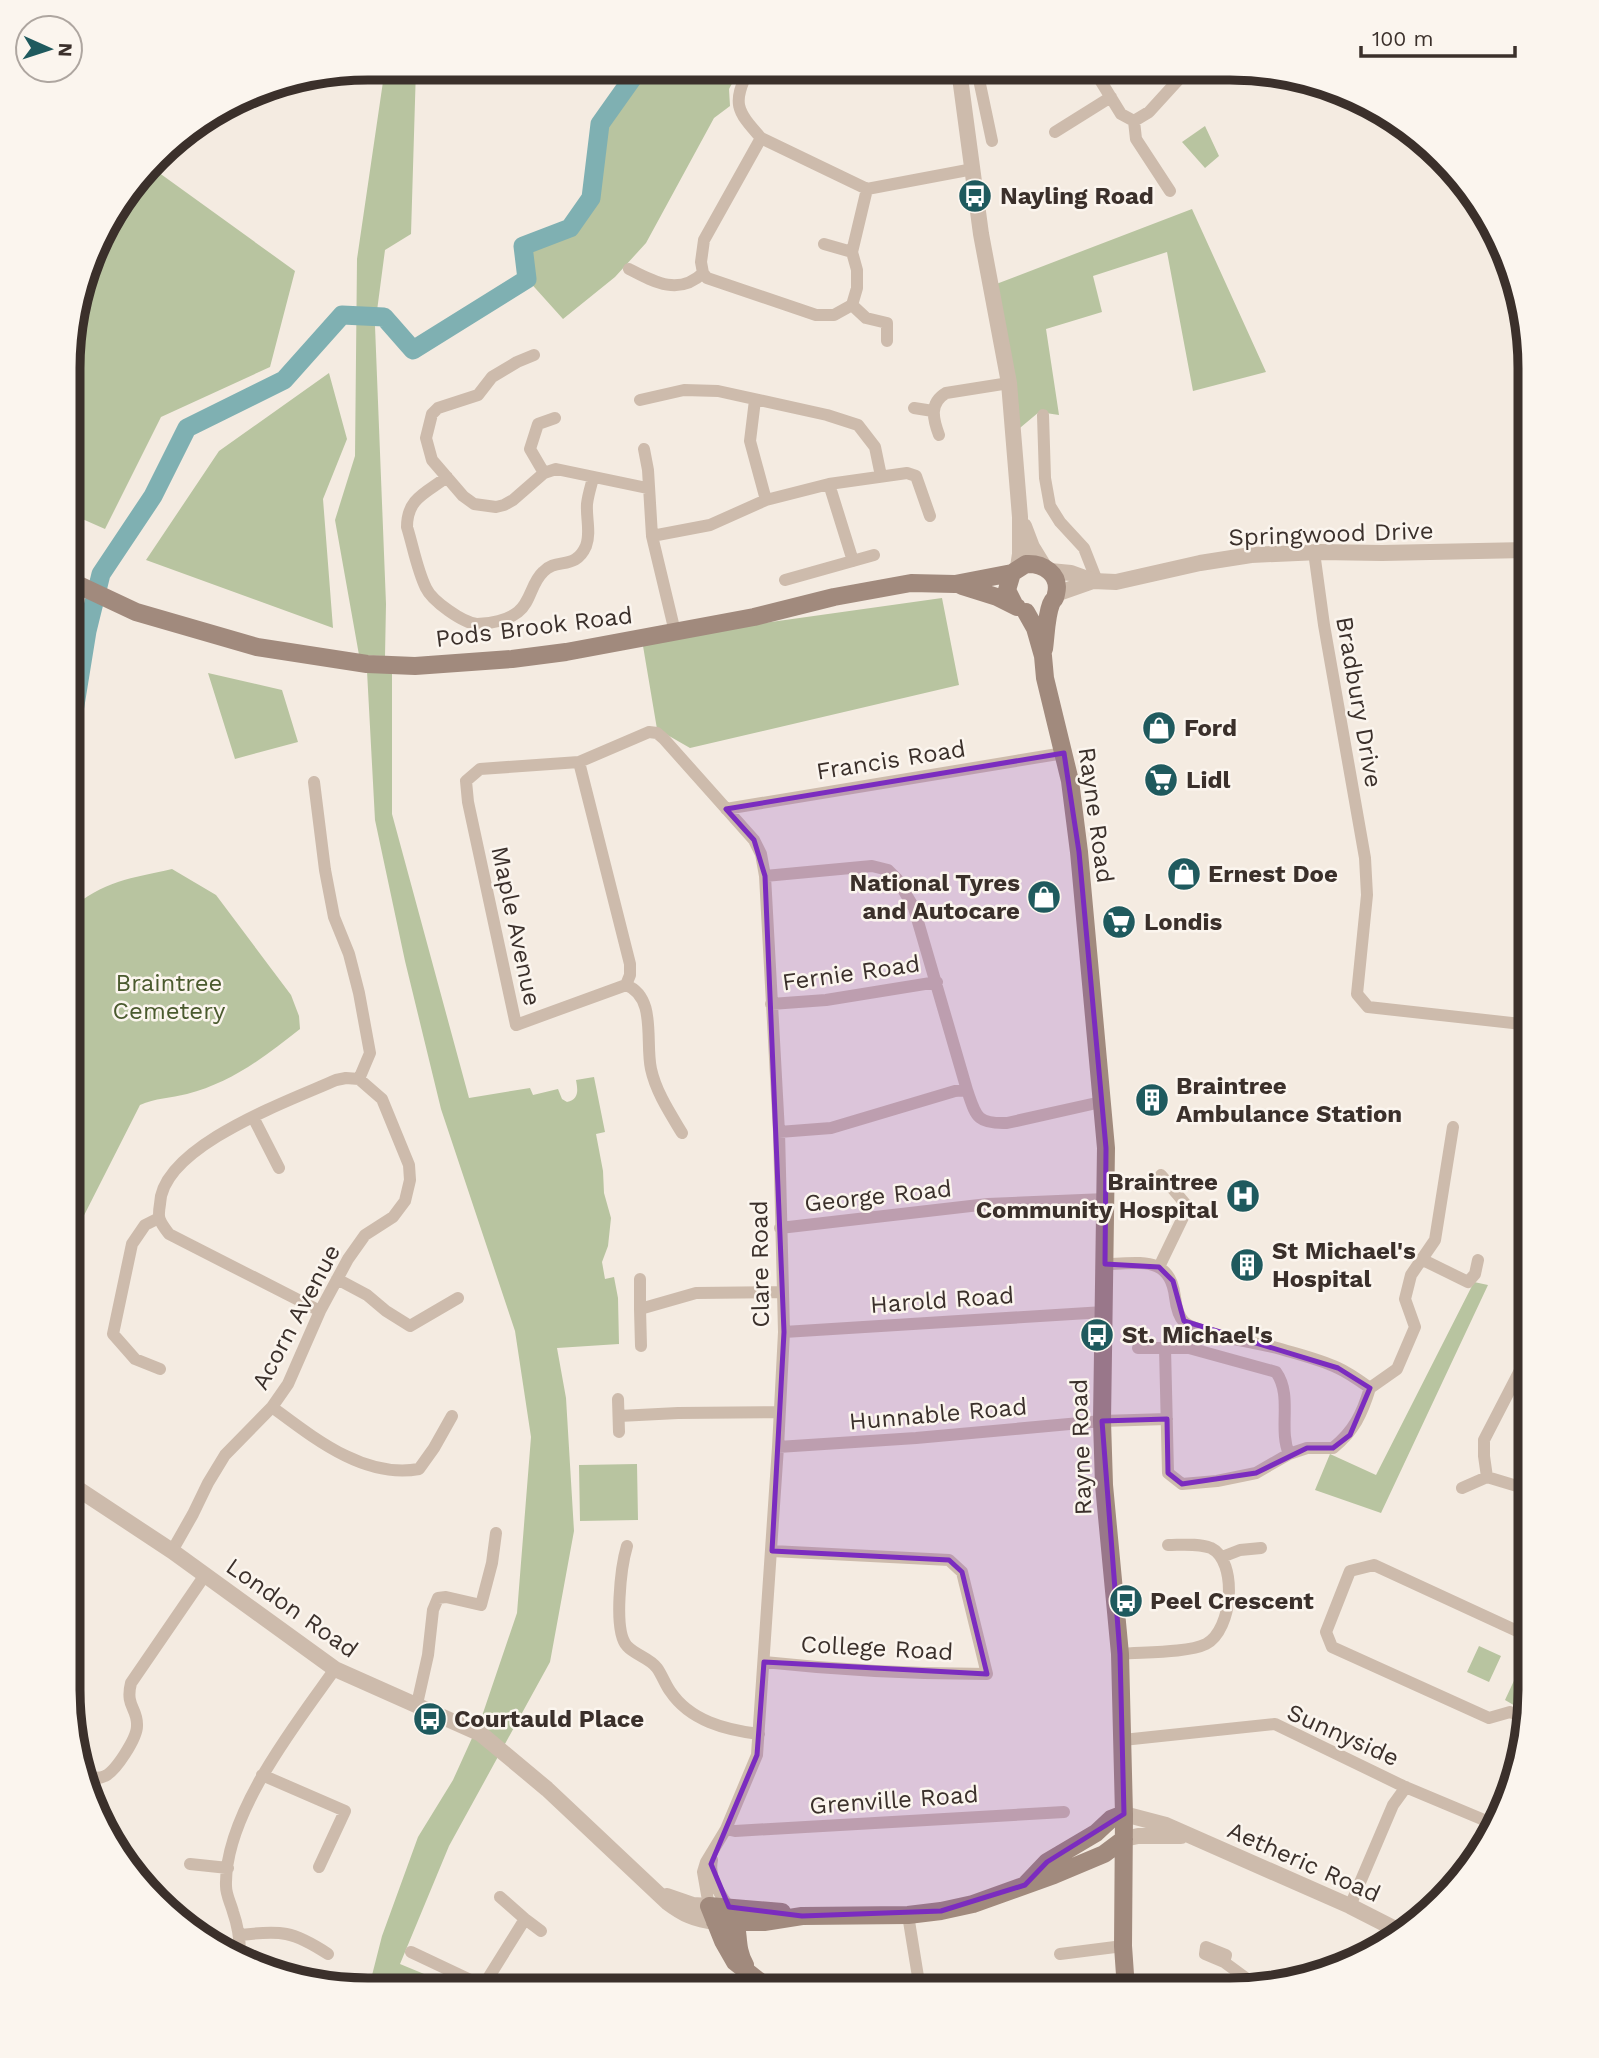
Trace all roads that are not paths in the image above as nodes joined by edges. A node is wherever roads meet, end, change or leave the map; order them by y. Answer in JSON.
{"nodes":[{"id":1,"x":744,"y":80,"type":"edge"},
{"id":2,"x":960,"y":80,"type":"edge"},
{"id":3,"x":982,"y":80,"type":"edge"},
{"id":4,"x":1100,"y":80,"type":"edge"},
{"id":5,"x":1177,"y":80,"type":"edge"},
{"id":6,"x":1111,"y":97,"type":"junction"},
{"id":7,"x":1135,"y":121,"type":"junction"},
{"id":8,"x":1055,"y":132,"type":"dead end"},
{"id":9,"x":761,"y":138,"type":"junction"},
{"id":10,"x":992,"y":141,"type":"dead end"},
{"id":11,"x":973,"y":169,"type":"junction"},
{"id":12,"x":867,"y":189,"type":"junction"},
{"id":13,"x":1170,"y":191,"type":"dead end"},
{"id":14,"x":824,"y":244,"type":"dead end"},
{"id":15,"x":852,"y":253,"type":"junction"},
{"id":16,"x":629,"y":270,"type":"dead end"},
{"id":17,"x":703,"y":273,"type":"junction"},
{"id":18,"x":852,"y":305,"type":"junction"},
{"id":19,"x":887,"y":341,"type":"dead end"},
{"id":20,"x":534,"y":355,"type":"dead end"},
{"id":21,"x":1009,"y":383,"type":"junction"},
{"id":22,"x":640,"y":400,"type":"dead end"},
{"id":23,"x":755,"y":400,"type":"junction"},
{"id":24,"x":914,"y":408,"type":"dead end"},
{"id":25,"x":933,"y":411,"type":"junction"},
{"id":26,"x":1043,"y":415,"type":"dead end"},
{"id":27,"x":555,"y":418,"type":"dead end"},
{"id":28,"x":939,"y":435,"type":"dead end"},
{"id":29,"x":644,"y":449,"type":"dead end"},
{"id":30,"x":544,"y":473,"type":"junction"},
{"id":31,"x":881,"y":476,"type":"junction"},
{"id":32,"x":447,"y":477,"type":"junction"},
{"id":33,"x":593,"y":478,"type":"junction"},
{"id":34,"x":829,"y":484,"type":"junction"},
{"id":35,"x":647,"y":488,"type":"junction"},
{"id":36,"x":766,"y":500,"type":"junction"},
{"id":37,"x":930,"y":516,"type":"dead end"},
{"id":38,"x":1020,"y":517,"type":"junction"},
{"id":39,"x":652,"y":536,"type":"junction"},
{"id":40,"x":1518,"y":550,"type":"edge"},
{"id":41,"x":1314,"y":552,"type":"junction"},
{"id":42,"x":874,"y":555,"type":"dead end"},
{"id":43,"x":853,"y":561,"type":"junction"},
{"id":44,"x":1046,"y":568,"type":"junction"},
{"id":45,"x":1015,"y":570,"type":"junction"},
{"id":46,"x":785,"y":580,"type":"dead end"},
{"id":47,"x":1095,"y":581,"type":"junction"},
{"id":48,"x":955,"y":584,"type":"junction"},
{"id":49,"x":80,"y":586,"type":"edge"},
{"id":50,"x":1054,"y":599,"type":"junction"},
{"id":51,"x":1020,"y":609,"type":"junction"},
{"id":52,"x":675,"y":632,"type":"junction"},
{"id":53,"x":1043,"y":656,"type":"junction"},
{"id":54,"x":652,"y":718,"type":"dead end"},
{"id":55,"x":649,"y":732,"type":"junction"},
{"id":56,"x":1063,"y":753,"type":"junction"},
{"id":57,"x":579,"y":762,"type":"junction"},
{"id":58,"x":314,"y":782,"type":"dead end"},
{"id":59,"x":726,"y":809,"type":"junction"},
{"id":60,"x":765,"y":876,"type":"junction"},
{"id":61,"x":937,"y":982,"type":"junction"},
{"id":62,"x":626,"y":985,"type":"junction"},
{"id":63,"x":771,"y":1004,"type":"junction"},
{"id":64,"x":1518,"y":1024,"type":"edge"},
{"id":65,"x":359,"y":1079,"type":"junction"},
{"id":66,"x":967,"y":1090,"type":"junction"},
{"id":67,"x":1101,"y":1102,"type":"junction"},
{"id":68,"x":253,"y":1117,"type":"junction"},
{"id":69,"x":779,"y":1132,"type":"junction"},
{"id":70,"x":682,"y":1133,"type":"dead end"},
{"id":71,"x":1448,"y":1135,"type":"dead end"},
{"id":72,"x":279,"y":1168,"type":"dead end"},
{"id":73,"x":1161,"y":1175,"type":"dead end"},
{"id":74,"x":1106,"y":1199,"type":"junction"},
{"id":75,"x":159,"y":1218,"type":"junction"},
{"id":76,"x":780,"y":1228,"type":"junction"},
{"id":77,"x":1421,"y":1259,"type":"junction"},
{"id":78,"x":1478,"y":1260,"type":"dead end"},
{"id":79,"x":1105,"y":1264,"type":"junction"},
{"id":80,"x":1159,"y":1266,"type":"junction"},
{"id":81,"x":337,"y":1279,"type":"junction"},
{"id":82,"x":640,"y":1279,"type":"dead end"},
{"id":83,"x":782,"y":1292,"type":"junction"},
{"id":84,"x":458,"y":1298,"type":"dead end"},
{"id":85,"x":640,"y":1309,"type":"junction"},
{"id":86,"x":320,"y":1311,"type":"junction"},
{"id":87,"x":1104,"y":1312,"type":"junction"},
{"id":88,"x":784,"y":1332,"type":"junction"},
{"id":89,"x":641,"y":1346,"type":"dead end"},
{"id":90,"x":1165,"y":1348,"type":"junction"},
{"id":91,"x":1138,"y":1349,"type":"dead end"},
{"id":92,"x":160,"y":1369,"type":"dead end"},
{"id":93,"x":1518,"y":1375,"type":"edge"},
{"id":94,"x":1370,"y":1388,"type":"junction"},
{"id":95,"x":618,"y":1399,"type":"dead end"},
{"id":96,"x":272,"y":1407,"type":"junction"},
{"id":97,"x":779,"y":1412,"type":"junction"},
{"id":98,"x":452,"y":1416,"type":"dead end"},
{"id":99,"x":619,"y":1416,"type":"junction"},
{"id":100,"x":1167,"y":1419,"type":"junction"},
{"id":101,"x":1102,"y":1421,"type":"junction"},
{"id":102,"x":619,"y":1432,"type":"dead end"},
{"id":103,"x":778,"y":1447,"type":"junction"},
{"id":104,"x":1289,"y":1454,"type":"junction"},
{"id":105,"x":1487,"y":1477,"type":"junction"},
{"id":106,"x":1518,"y":1486,"type":"edge"},
{"id":107,"x":1462,"y":1488,"type":"dead end"},
{"id":108,"x":80,"y":1490,"type":"edge"},
{"id":109,"x":496,"y":1533,"type":"dead end"},
{"id":110,"x":1168,"y":1545,"type":"dead end"},
{"id":111,"x":1261,"y":1548,"type":"dead end"},
{"id":112,"x":622,"y":1550,"type":"dead end"},
{"id":113,"x":172,"y":1551,"type":"junction"},
{"id":114,"x":772,"y":1551,"type":"junction"},
{"id":115,"x":1222,"y":1557,"type":"junction"},
{"id":116,"x":205,"y":1575,"type":"junction"},
{"id":117,"x":1518,"y":1631,"type":"edge"},
{"id":118,"x":1120,"y":1654,"type":"junction"},
{"id":119,"x":764,"y":1662,"type":"junction"},
{"id":120,"x":335,"y":1669,"type":"junction"},
{"id":121,"x":417,"y":1704,"type":"junction"},
{"id":122,"x":1517,"y":1715,"type":"edge"},
{"id":123,"x":759,"y":1734,"type":"junction"},
{"id":124,"x":1122,"y":1740,"type":"junction"},
{"id":125,"x":262,"y":1775,"type":"junction"},
{"id":126,"x":95,"y":1778,"type":"edge"},
{"id":127,"x":1406,"y":1787,"type":"junction"},
{"id":128,"x":1064,"y":1812,"type":"dead end"},
{"id":129,"x":1124,"y":1814,"type":"junction"},
{"id":130,"x":1487,"y":1821,"type":"edge"},
{"id":131,"x":726,"y":1829,"type":"junction"},
{"id":132,"x":1096,"y":1833,"type":"junction"},
{"id":133,"x":1186,"y":1836,"type":"junction"},
{"id":134,"x":1124,"y":1839,"type":"junction"},
{"id":135,"x":716,"y":1846,"type":"junction"},
{"id":136,"x":190,"y":1864,"type":"dead end"},
{"id":137,"x":318,"y":1867,"type":"dead end"},
{"id":138,"x":228,"y":1868,"type":"junction"},
{"id":139,"x":1025,"y":1885,"type":"junction"},
{"id":140,"x":500,"y":1897,"type":"dead end"},
{"id":141,"x":1349,"y":1906,"type":"junction"},
{"id":142,"x":712,"y":1914,"type":"junction"},
{"id":143,"x":733,"y":1915,"type":"junction"},
{"id":144,"x":908,"y":1915,"type":"junction"},
{"id":145,"x":524,"y":1919,"type":"junction"},
{"id":146,"x":1389,"y":1930,"type":"edge"},
{"id":147,"x":541,"y":1931,"type":"dead end"},
{"id":148,"x":240,"y":1935,"type":"junction"},
{"id":149,"x":1122,"y":1946,"type":"junction"},
{"id":150,"x":240,"y":1947,"type":"edge"},
{"id":151,"x":411,"y":1952,"type":"dead end"},
{"id":152,"x":328,"y":1954,"type":"dead end"},
{"id":153,"x":1060,"y":1954,"type":"dead end"},
{"id":154,"x":1224,"y":1962,"type":"dead end"},
{"id":155,"x":751,"y":1973,"type":"junction"},
{"id":156,"x":1245,"y":1977,"type":"edge"},
{"id":157,"x":464,"y":1978,"type":"edge"},
{"id":158,"x":488,"y":1978,"type":"edge"},
{"id":159,"x":756,"y":1978,"type":"edge"},
{"id":160,"x":918,"y":1978,"type":"edge"},
{"id":161,"x":1125,"y":1978,"type":"edge"}],
"edges":[{"from":1,"to":9,"type":"street"},
{"from":2,"to":11,"type":"street","name":"Rayne Road"},
{"from":3,"to":10,"type":"street"},
{"from":4,"to":6,"type":"street"},
{"from":5,"to":7,"type":"street"},
{"from":6,"to":7,"type":"street"},
{"from":6,"to":8,"type":"street"},
{"from":7,"to":13,"type":"street"},
{"from":9,"to":12,"type":"street"},
{"from":9,"to":17,"type":"street"},
{"from":11,"to":12,"type":"street"},
{"from":11,"to":21,"type":"street","name":"Rayne Road"},
{"from":12,"to":15,"type":"street"},
{"from":14,"to":15,"type":"street"},
{"from":15,"to":18,"type":"street"},
{"from":16,"to":17,"type":"street"},
{"from":17,"to":18,"type":"street"},
{"from":18,"to":19,"type":"street"},
{"from":20,"to":32,"type":"street"},
{"from":21,"to":25,"type":"street"},
{"from":21,"to":38,"type":"street","name":"Rayne Road"},
{"from":22,"to":23,"type":"street"},
{"from":23,"to":31,"type":"street"},
{"from":23,"to":36,"type":"street"},
{"from":24,"to":25,"type":"street"},
{"from":25,"to":28,"type":"street"},
{"from":26,"to":47,"type":"street"},
{"from":27,"to":30,"type":"street"},
{"from":29,"to":35,"type":"street"},
{"from":30,"to":32,"type":"street"},
{"from":30,"to":33,"type":"street"},
{"from":31,"to":34,"type":"street"},
{"from":31,"to":37,"type":"street"},
{"from":32,"to":33,"type":"street"},
{"from":33,"to":35,"type":"street"},
{"from":34,"to":36,"type":"street"},
{"from":34,"to":43,"type":"street"},
{"from":35,"to":39,"type":"street"},
{"from":36,"to":39,"type":"street"},
{"from":38,"to":44,"type":"street","name":"Rayne Road"},
{"from":38,"to":45,"type":"street","name":"Rayne Road"},
{"from":39,"to":52,"type":"street"},
{"from":40,"to":41,"type":"street","name":"Springwood Drive"},
{"from":41,"to":47,"type":"street","name":"Springwood Drive"},
{"from":41,"to":64,"type":"street","name":"Bradbury Drive"},
{"from":42,"to":43,"type":"street"},
{"from":43,"to":46,"type":"street"},
{"from":44,"to":45,"type":"main road"},
{"from":44,"to":47,"type":"street","name":"Springwood Drive"},
{"from":44,"to":50,"type":"main road","name":"Rayne Road"},
{"from":45,"to":48,"type":"main road"},
{"from":45,"to":51,"type":"main road","name":"Rayne Road"},
{"from":47,"to":50,"type":"street","name":"Springwood Drive"},
{"from":48,"to":51,"type":"main road"},
{"from":48,"to":52,"type":"main road","name":"Pods Brook Road"},
{"from":49,"to":52,"type":"main road","name":"Pods Brook Road"},
{"from":50,"to":51,"type":"main road"},
{"from":50,"to":53,"type":"main road","name":"Rayne Road"},
{"from":51,"to":53,"type":"main road","name":"Rayne Road"},
{"from":53,"to":56,"type":"main road","name":"Rayne Road"},
{"from":54,"to":55,"type":"street"},
{"from":55,"to":57,"type":"street"},
{"from":55,"to":59,"type":"street","name":"Clare Road"},
{"from":56,"to":59,"type":"street","name":"Francis Road"},
{"from":56,"to":67,"type":"main road","name":"Rayne Road"},
{"from":57,"to":62,"type":"street"},
{"from":57,"to":62,"type":"street","name":"Maple Avenue"},
{"from":58,"to":65,"type":"street"},
{"from":59,"to":60,"type":"street","name":"Clare Road"},
{"from":60,"to":61,"type":"street"},
{"from":60,"to":63,"type":"street","name":"Clare Road"},
{"from":61,"to":63,"type":"street","name":"Fernie Road"},
{"from":61,"to":66,"type":"street"},
{"from":62,"to":70,"type":"street"},
{"from":63,"to":69,"type":"street","name":"Clare Road"},
{"from":65,"to":68,"type":"street"},
{"from":65,"to":81,"type":"street","name":"Acorn Avenue"},
{"from":66,"to":67,"type":"street"},
{"from":66,"to":69,"type":"street"},
{"from":67,"to":74,"type":"main road","name":"Rayne Road"},
{"from":68,"to":72,"type":"street"},
{"from":68,"to":75,"type":"street"},
{"from":69,"to":76,"type":"street","name":"Clare Road"},
{"from":71,"to":77,"type":"street"},
{"from":73,"to":80,"type":"street"},
{"from":74,"to":76,"type":"street","name":"George Road"},
{"from":74,"to":79,"type":"main road","name":"Rayne Road"},
{"from":75,"to":86,"type":"street"},
{"from":75,"to":92,"type":"street"},
{"from":76,"to":83,"type":"street","name":"Clare Road"},
{"from":77,"to":78,"type":"street"},
{"from":77,"to":94,"type":"street"},
{"from":79,"to":80,"type":"street"},
{"from":79,"to":87,"type":"main road","name":"Rayne Road"},
{"from":80,"to":94,"type":"street"},
{"from":81,"to":84,"type":"street"},
{"from":81,"to":86,"type":"street","name":"Acorn Avenue"},
{"from":82,"to":85,"type":"street"},
{"from":83,"to":85,"type":"street"},
{"from":83,"to":88,"type":"street","name":"Clare Road"},
{"from":85,"to":89,"type":"street"},
{"from":86,"to":96,"type":"street","name":"Acorn Avenue"},
{"from":87,"to":88,"type":"street","name":"Harold Road"},
{"from":87,"to":101,"type":"main road","name":"Rayne Road"},
{"from":88,"to":97,"type":"street","name":"Clare Road"},
{"from":90,"to":91,"type":"street"},
{"from":90,"to":100,"type":"street"},
{"from":90,"to":104,"type":"street"},
{"from":93,"to":105,"type":"street"},
{"from":94,"to":104,"type":"street"},
{"from":95,"to":99,"type":"street"},
{"from":96,"to":98,"type":"street"},
{"from":96,"to":113,"type":"street","name":"Acorn Avenue"},
{"from":97,"to":99,"type":"street"},
{"from":97,"to":103,"type":"street","name":"Clare Road"},
{"from":99,"to":102,"type":"street"},
{"from":100,"to":101,"type":"street","name":"Hunnable Road"},
{"from":100,"to":104,"type":"street"},
{"from":101,"to":103,"type":"street","name":"Hunnable Road"},
{"from":101,"to":118,"type":"main road","name":"Rayne Road"},
{"from":103,"to":114,"type":"street","name":"Clare Road"},
{"from":105,"to":106,"type":"street"},
{"from":105,"to":107,"type":"street"},
{"from":108,"to":113,"type":"street","name":"London Road"},
{"from":109,"to":121,"type":"street"},
{"from":110,"to":115,"type":"street"},
{"from":111,"to":115,"type":"street"},
{"from":112,"to":123,"type":"street"},
{"from":113,"to":116,"type":"street","name":"London Road"},
{"from":114,"to":119,"type":"street","name":"Clare Road"},
{"from":114,"to":119,"type":"street","name":"College Road"},
{"from":115,"to":118,"type":"street"},
{"from":116,"to":120,"type":"street","name":"London Road"},
{"from":116,"to":126,"type":"street"},
{"from":117,"to":122,"type":"street"},
{"from":118,"to":124,"type":"main road","name":"Rayne Road"},
{"from":119,"to":123,"type":"street","name":"Clare Road"},
{"from":120,"to":121,"type":"street","name":"London Road"},
{"from":120,"to":125,"type":"street"},
{"from":121,"to":142,"type":"street","name":"London Road"},
{"from":123,"to":131,"type":"street","name":"Clare Road"},
{"from":124,"to":127,"type":"street","name":"Sunnyside"},
{"from":124,"to":129,"type":"main road","name":"Rayne Road"},
{"from":125,"to":137,"type":"street"},
{"from":125,"to":138,"type":"street"},
{"from":127,"to":130,"type":"street","name":"Sunnyside"},
{"from":127,"to":141,"type":"street"},
{"from":128,"to":131,"type":"street","name":"Grenville Road"},
{"from":129,"to":132,"type":"main road"},
{"from":129,"to":133,"type":"street","name":"Aetheric Road"},
{"from":129,"to":134,"type":"main road","name":"Rayne Road"},
{"from":131,"to":135,"type":"street","name":"Clare Road"},
{"from":132,"to":134,"type":"main road"},
{"from":132,"to":139,"type":"main road"},
{"from":133,"to":134,"type":"street","name":"Aetheric Road"},
{"from":133,"to":141,"type":"street","name":"Aetheric Road"},
{"from":134,"to":139,"type":"main road"},
{"from":134,"to":149,"type":"main road","name":"Rayne Road"},
{"from":135,"to":142,"type":"street","name":"Clare Road"},
{"from":135,"to":143,"type":"street","name":"Clare Road"},
{"from":136,"to":138,"type":"street"},
{"from":138,"to":148,"type":"street"},
{"from":139,"to":144,"type":"main road"},
{"from":140,"to":145,"type":"street"},
{"from":141,"to":146,"type":"street","name":"Aetheric Road"},
{"from":142,"to":143,"type":"main road"},
{"from":142,"to":155,"type":"main road"},
{"from":143,"to":144,"type":"main road"},
{"from":143,"to":155,"type":"main road"},
{"from":144,"to":160,"type":"street"},
{"from":145,"to":147,"type":"street"},
{"from":145,"to":158,"type":"street"},
{"from":148,"to":150,"type":"street"},
{"from":148,"to":152,"type":"street"},
{"from":149,"to":153,"type":"street"},
{"from":149,"to":161,"type":"main road","name":"Rayne Road"},
{"from":151,"to":157,"type":"street"},
{"from":154,"to":156,"type":"street"},
{"from":155,"to":159,"type":"main road"}]}
